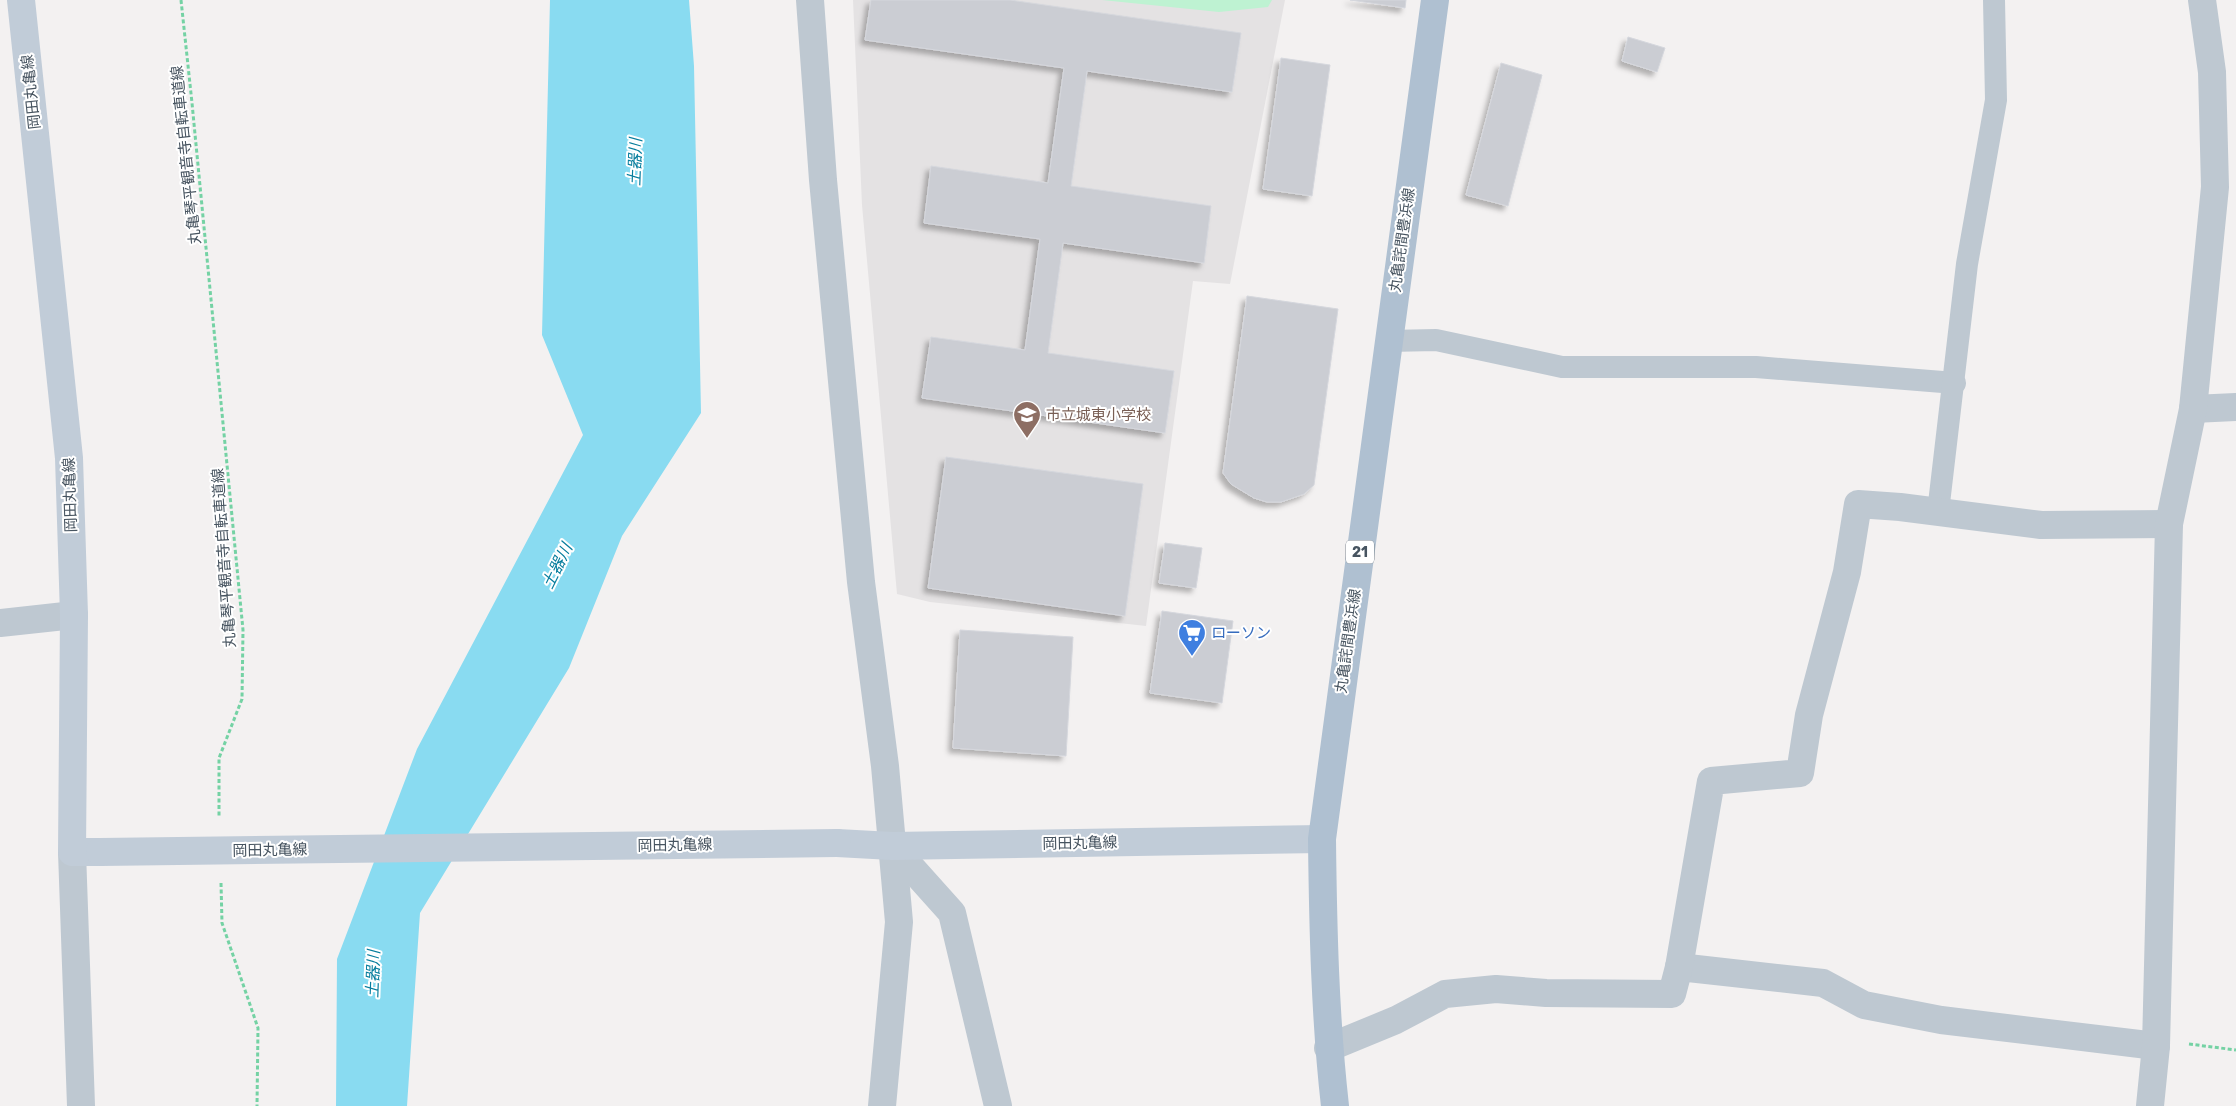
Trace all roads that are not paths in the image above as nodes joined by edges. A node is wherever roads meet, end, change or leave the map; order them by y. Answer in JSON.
{"nodes":[{"id":1,"x":21,"y":0,"type":"edge"},
{"id":2,"x":810,"y":0,"type":"edge"},
{"id":3,"x":1435,"y":0,"type":"edge"},
{"id":4,"x":1994,"y":0,"type":"edge"},
{"id":5,"x":2202,"y":0,"type":"edge"},
{"id":6,"x":1388,"y":340,"type":"junction"},
{"id":7,"x":1955,"y":383,"type":"junction"},
{"id":8,"x":2236,"y":407,"type":"edge"},
{"id":9,"x":2193,"y":409,"type":"junction"},
{"id":10,"x":1938,"y":512,"type":"junction"},
{"id":11,"x":2169,"y":524,"type":"junction"},
{"id":12,"x":74,"y":615,"type":"junction"},
{"id":13,"x":0,"y":624,"type":"edge"},
{"id":14,"x":1322,"y":838,"type":"junction"},
{"id":15,"x":892,"y":846,"type":"junction"},
{"id":16,"x":72,"y":852,"type":"junction"},
{"id":17,"x":1679,"y":967,"type":"junction"},
{"id":18,"x":2156,"y":1046,"type":"junction"},
{"id":19,"x":1328,"y":1048,"type":"junction"},
{"id":20,"x":81,"y":1106,"type":"edge"},
{"id":21,"x":882,"y":1106,"type":"edge"},
{"id":22,"x":998,"y":1106,"type":"edge"},
{"id":23,"x":1335,"y":1106,"type":"edge"},
{"id":24,"x":2150,"y":1106,"type":"edge"}],
"edges":[{"from":1,"to":12,"type":"main road","name":"岡田丸亀線"},
{"from":2,"to":15,"type":"street"},
{"from":3,"to":6,"type":"main road","name":"丸亀詫間豊浜線","number":"21"},
{"from":4,"to":7,"type":"lane"},
{"from":5,"to":9,"type":"street"},
{"from":6,"to":7,"type":"lane"},
{"from":6,"to":14,"type":"main road","name":"丸亀詫間豊浜線","number":"21"},
{"from":7,"to":10,"type":"lane"},
{"from":8,"to":9,"type":"street"},
{"from":9,"to":11,"type":"street"},
{"from":10,"to":11,"type":"street"},
{"from":10,"to":17,"type":"street"},
{"from":11,"to":18,"type":"street"},
{"from":12,"to":13,"type":"street"},
{"from":12,"to":16,"type":"main road","name":"岡田丸亀線"},
{"from":14,"to":15,"type":"main road","name":"岡田丸亀線"},
{"from":14,"to":19,"type":"main road","name":"丸亀詫間豊浜線","number":"21"},
{"from":15,"to":16,"type":"main road","name":"岡田丸亀線","bridge":true},
{"from":15,"to":21,"type":"street"},
{"from":15,"to":22,"type":"street"},
{"from":16,"to":20,"type":"street"},
{"from":17,"to":18,"type":"street"},
{"from":17,"to":19,"type":"street"},
{"from":18,"to":24,"type":"street"},
{"from":19,"to":23,"type":"main road","name":"丸亀詫間豊浜線","number":"21"}]}
